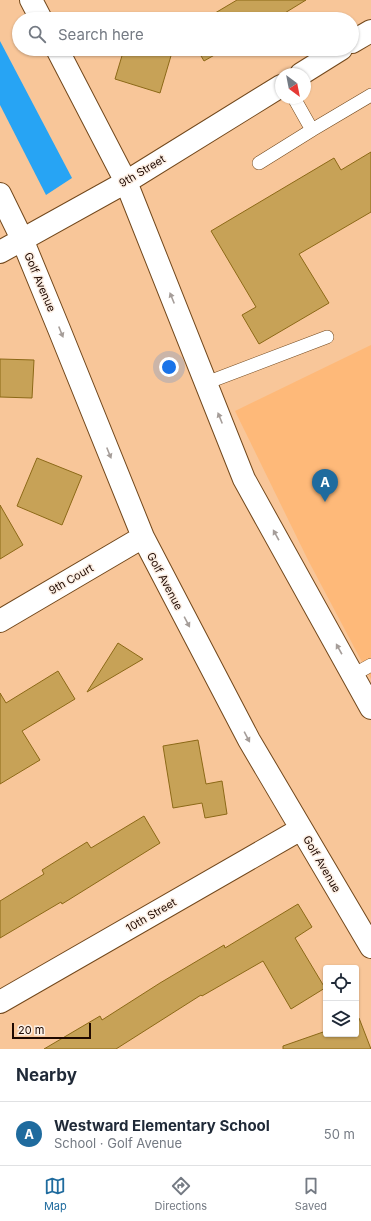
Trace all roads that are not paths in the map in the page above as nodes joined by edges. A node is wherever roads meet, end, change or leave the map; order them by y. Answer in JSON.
{"nodes":[{"id":1,"x":31,"y":0,"type":"edge"},
{"id":2,"x":37,"y":12,"type":"edge"},
{"id":3,"x":371,"y":31,"type":"edge"},
{"id":4,"x":359,"y":38,"type":"edge"},
{"id":5,"x":61,"y":56,"type":"edge"},
{"id":6,"x":330,"y":56,"type":"edge"},
{"id":7,"x":311,"y":68,"type":"edge"},
{"id":8,"x":275,"y":90,"type":"edge"},
{"id":9,"x":371,"y":95,"type":"edge"},
{"id":10,"x":297,"y":104,"type":"edge"},
{"id":11,"x":312,"y":130,"type":"junction"},
{"id":12,"x":259,"y":162,"type":"dead end"},
{"id":13,"x":126,"y":182,"type":"junction"},
{"id":14,"x":0,"y":194,"type":"edge"},
{"id":15,"x":22,"y":239,"type":"junction"},
{"id":16,"x":0,"y":252,"type":"edge"},
{"id":17,"x":327,"y":337,"type":"dead end"},
{"id":18,"x":206,"y":383,"type":"junction"},
{"id":19,"x":142,"y":537,"type":"junction"},
{"id":20,"x":0,"y":621,"type":"edge"},
{"id":21,"x":362,"y":670,"type":"edge"},
{"id":22,"x":371,"y":708,"type":"edge"},
{"id":23,"x":301,"y":829,"type":"junction"},
{"id":24,"x":371,"y":947,"type":"edge"},
{"id":25,"x":0,"y":1002,"type":"edge"}],
"edges":[{"from":1,"to":2,"type":"street"},
{"from":3,"to":4,"type":"street"},
{"from":5,"to":13,"type":"street"},
{"from":6,"to":7,"type":"street"},
{"from":8,"to":13,"type":"street","name":"9th Street"},
{"from":9,"to":11,"type":"lane"},
{"from":10,"to":11,"type":"lane"},
{"from":11,"to":12,"type":"lane"},
{"from":13,"to":15,"type":"street","name":"9th Street"},
{"from":18,"to":13,"type":"street","one_way":true},
{"from":14,"to":15,"type":"street","name":"Golf Avenue"},
{"from":15,"to":16,"type":"street","name":"9th Street"},
{"from":15,"to":19,"type":"street","name":"Golf Avenue","one_way":true},
{"from":17,"to":18,"type":"lane"},
{"from":21,"to":18,"type":"street","one_way":true},
{"from":19,"to":20,"type":"street","name":"9th Court"},
{"from":19,"to":23,"type":"street","name":"Golf Avenue","one_way":true},
{"from":21,"to":22,"type":"street"},
{"from":23,"to":24,"type":"street","name":"Golf Avenue"},
{"from":23,"to":25,"type":"street","name":"10th Street"}]}
